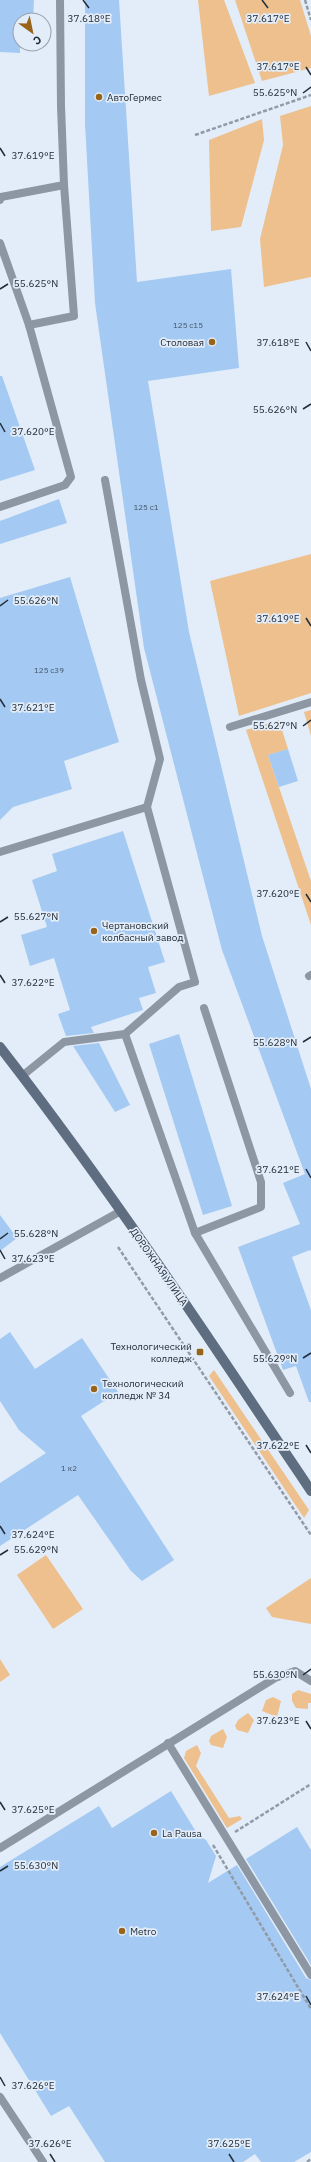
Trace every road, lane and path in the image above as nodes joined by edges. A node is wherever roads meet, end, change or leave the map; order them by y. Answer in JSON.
{"nodes":[{"id":1,"x":60,"y":0,"type":"edge"},
{"id":2,"x":304,"y":0,"type":"edge"},
{"id":3,"x":311,"y":20,"type":"edge"},
{"id":4,"x":311,"y":95,"type":"edge"},
{"id":5,"x":196,"y":135,"type":"dead end"},
{"id":6,"x":64,"y":185,"type":"junction"},
{"id":7,"x":0,"y":200,"type":"edge"},
{"id":8,"x":0,"y":243,"type":"edge"},
{"id":9,"x":29,"y":325,"type":"junction"},
{"id":10,"x":105,"y":480,"type":"dead end"},
{"id":11,"x":0,"y":507,"type":"edge"},
{"id":12,"x":311,"y":702,"type":"edge"},
{"id":13,"x":230,"y":727,"type":"dead end"},
{"id":14,"x":147,"y":806,"type":"junction"},
{"id":15,"x":0,"y":852,"type":"edge"},
{"id":16,"x":204,"y":1008,"type":"dead end"},
{"id":17,"x":125,"y":1034,"type":"junction"},
{"id":18,"x":0,"y":1047,"type":"edge"},
{"id":19,"x":22,"y":1076,"type":"junction"},
{"id":20,"x":121,"y":1211,"type":"junction"},
{"id":21,"x":195,"y":1233,"type":"junction"},
{"id":22,"x":118,"y":1247,"type":"dead end"},
{"id":23,"x":0,"y":1278,"type":"edge"},
{"id":24,"x":290,"y":1393,"type":"dead end"},
{"id":25,"x":311,"y":1491,"type":"edge"},
{"id":26,"x":311,"y":1535,"type":"edge"},
{"id":27,"x":311,"y":1681,"type":"edge"},
{"id":28,"x":168,"y":1743,"type":"junction"},
{"id":29,"x":311,"y":1784,"type":"edge"},
{"id":30,"x":225,"y":1838,"type":"junction"},
{"id":31,"x":0,"y":1848,"type":"edge"},
{"id":32,"x":311,"y":1975,"type":"edge"},
{"id":33,"x":311,"y":2009,"type":"edge"},
{"id":34,"x":0,"y":2097,"type":"edge"},
{"id":35,"x":311,"y":2159,"type":"edge"},
{"id":36,"x":42,"y":2162,"type":"edge"},
{"id":37,"x":307,"y":2162,"type":"edge"}],
"edges":[{"from":1,"to":6,"type":"lane"},
{"from":2,"to":3,"type":"path"},
{"from":4,"to":5,"type":"path"},
{"from":6,"to":7,"type":"lane"},
{"from":6,"to":9,"type":"lane"},
{"from":8,"to":9,"type":"lane"},
{"from":9,"to":11,"type":"lane"},
{"from":10,"to":14,"type":"lane"},
{"from":12,"to":13,"type":"lane"},
{"from":14,"to":15,"type":"lane"},
{"from":14,"to":17,"type":"lane"},
{"from":16,"to":21,"type":"lane"},
{"from":17,"to":19,"type":"lane"},
{"from":17,"to":21,"type":"lane"},
{"from":18,"to":19,"type":"main road","name":"ДОРОЖНАЯ УЛИЦА"},
{"from":19,"to":20,"type":"main road","name":"ДОРОЖНАЯ УЛИЦА"},
{"from":20,"to":23,"type":"lane"},
{"from":20,"to":25,"type":"main road","name":"ДОРОЖНАЯ УЛИЦА"},
{"from":21,"to":24,"type":"lane"},
{"from":22,"to":26,"type":"path"},
{"from":27,"to":28,"type":"lane"},
{"from":28,"to":30,"type":"lane"},
{"from":28,"to":31,"type":"lane"},
{"from":29,"to":30,"type":"path"},
{"from":30,"to":32,"type":"lane"},
{"from":30,"to":33,"type":"path"},
{"from":34,"to":36,"type":"lane"},
{"from":35,"to":37,"type":"path"}]}
